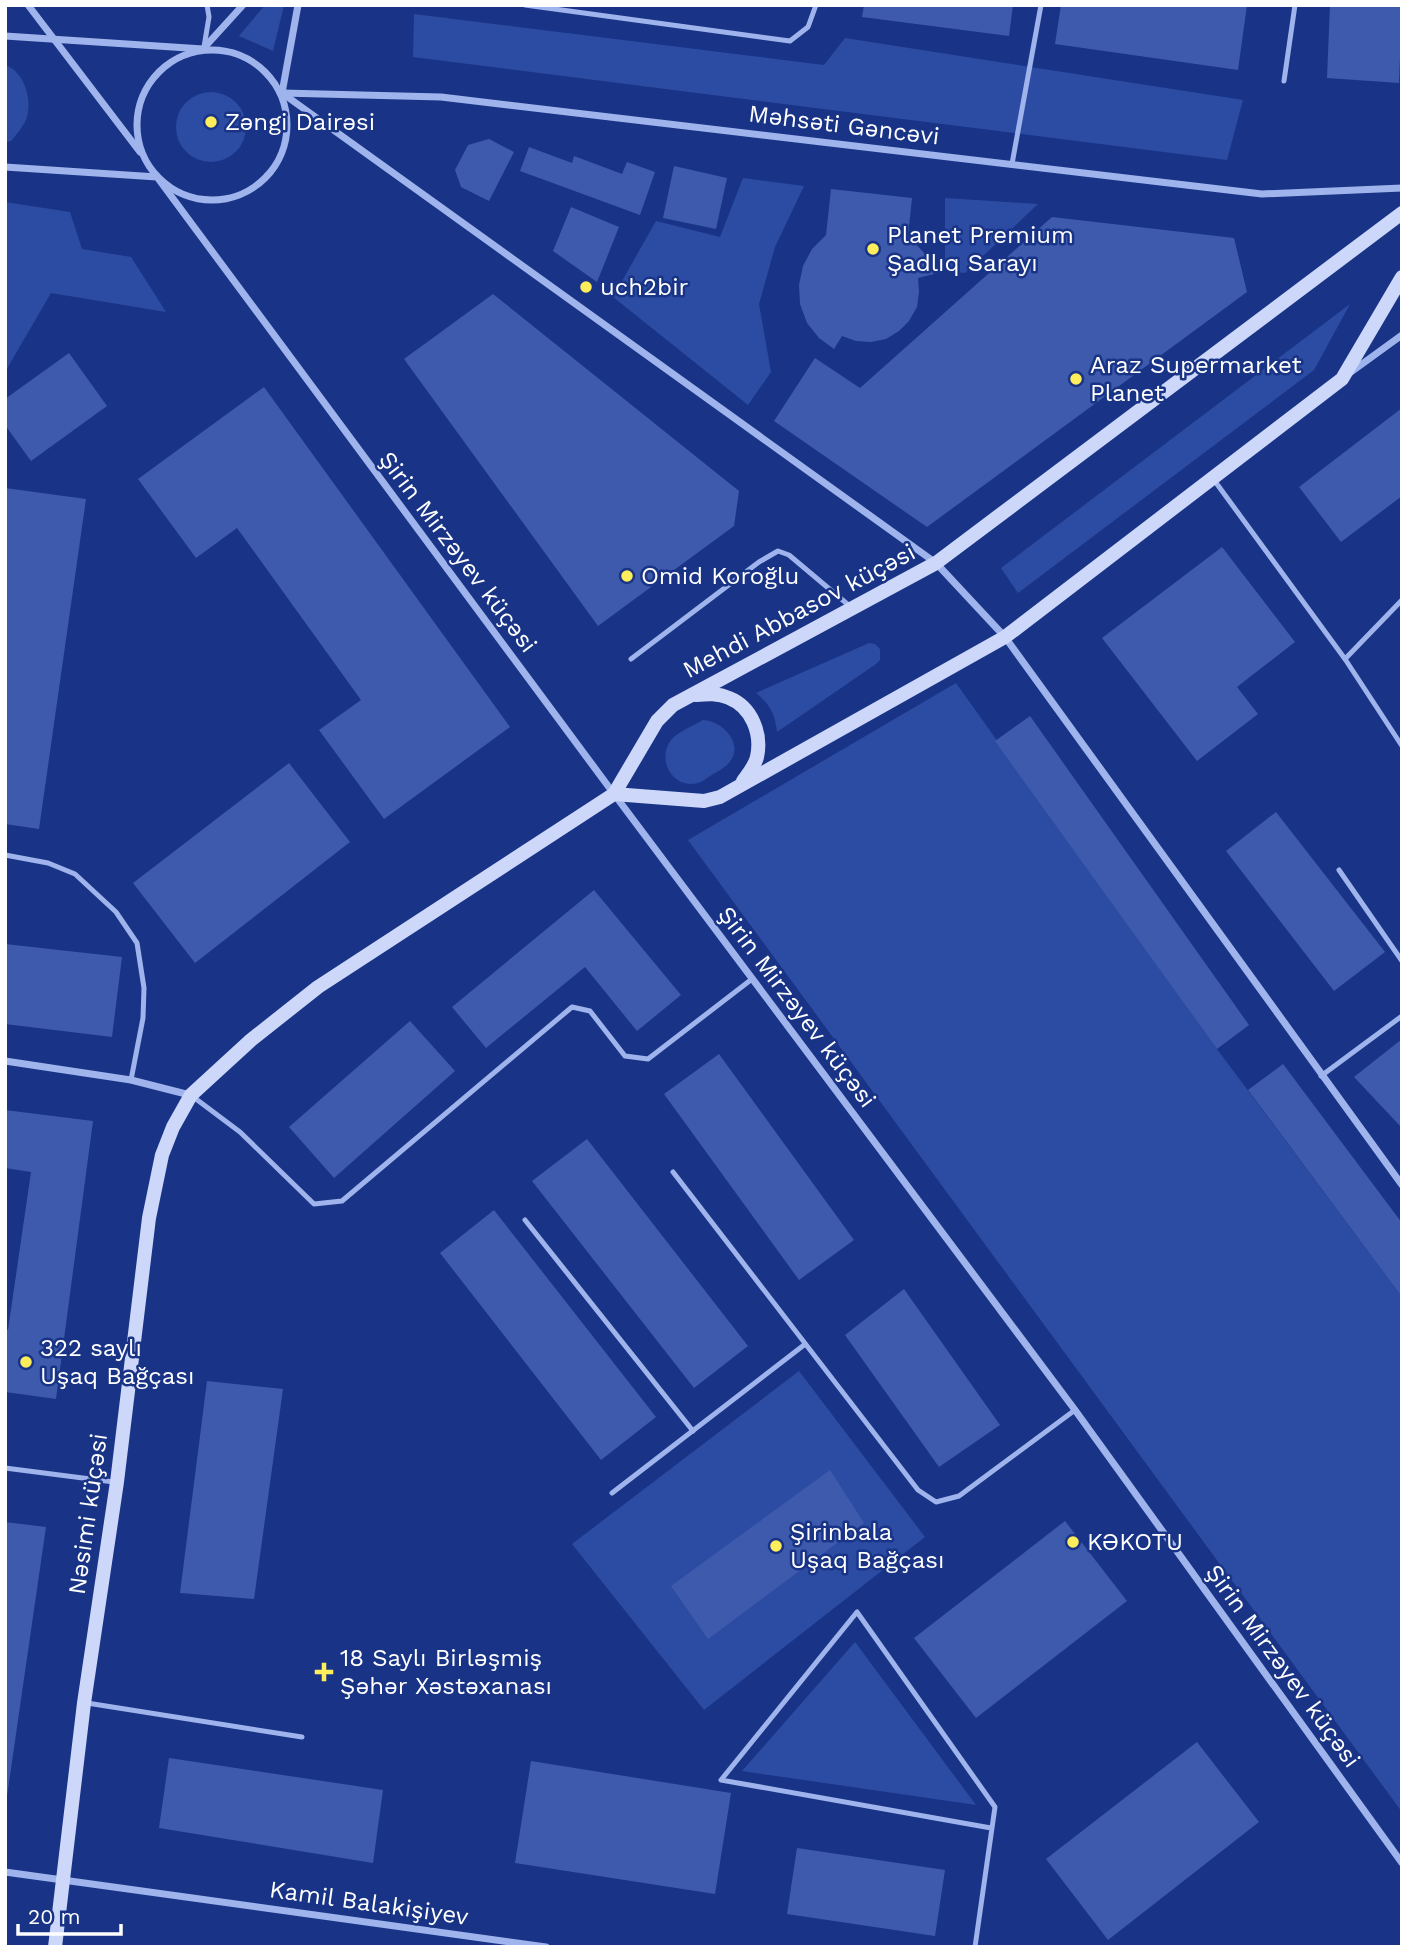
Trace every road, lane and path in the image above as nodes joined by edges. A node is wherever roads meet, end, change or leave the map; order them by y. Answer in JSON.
{"nodes":[{"id":1,"x":28,"y":5,"type":"edge"},
{"id":2,"x":207,"y":5,"type":"edge"},
{"id":3,"x":243,"y":5,"type":"edge"},
{"id":4,"x":299,"y":5,"type":"edge"},
{"id":5,"x":525,"y":5,"type":"edge"},
{"id":6,"x":816,"y":5,"type":"edge"},
{"id":7,"x":1041,"y":5,"type":"edge"},
{"id":8,"x":1295,"y":5,"type":"edge"},
{"id":9,"x":5,"y":36,"type":"edge"},
{"id":10,"x":55,"y":40,"type":"junction"},
{"id":11,"x":204,"y":50,"type":"junction"},
{"id":12,"x":1284,"y":81,"type":"dead end"},
{"id":13,"x":282,"y":93,"type":"junction"},
{"id":14,"x":143,"y":157,"type":"junction"},
{"id":15,"x":1012,"y":164,"type":"junction"},
{"id":16,"x":5,"y":167,"type":"edge"},
{"id":17,"x":157,"y":177,"type":"junction"},
{"id":18,"x":1402,"y":188,"type":"edge"},
{"id":19,"x":1402,"y":212,"type":"edge"},
{"id":20,"x":1402,"y":277,"type":"edge"},
{"id":21,"x":1402,"y":335,"type":"edge"},
{"id":22,"x":1342,"y":379,"type":"junction"},
{"id":23,"x":1213,"y":478,"type":"junction"},
{"id":24,"x":936,"y":563,"type":"junction"},
{"id":25,"x":1402,"y":600,"type":"edge"},
{"id":26,"x":852,"y":608,"type":"junction"},
{"id":27,"x":1005,"y":637,"type":"junction"},
{"id":28,"x":631,"y":659,"type":"dead end"},
{"id":29,"x":1345,"y":659,"type":"junction"},
{"id":30,"x":690,"y":695,"type":"junction"},
{"id":31,"x":1402,"y":746,"type":"edge"},
{"id":32,"x":738,"y":788,"type":"junction"},
{"id":33,"x":614,"y":794,"type":"junction"},
{"id":34,"x":5,"y":855,"type":"edge"},
{"id":35,"x":1339,"y":870,"type":"dead end"},
{"id":36,"x":1402,"y":961,"type":"edge"},
{"id":37,"x":751,"y":979,"type":"junction"},
{"id":38,"x":1402,"y":1016,"type":"edge"},
{"id":39,"x":5,"y":1061,"type":"edge"},
{"id":40,"x":1321,"y":1076,"type":"junction"},
{"id":41,"x":131,"y":1080,"type":"junction"},
{"id":42,"x":191,"y":1096,"type":"junction"},
{"id":43,"x":673,"y":1172,"type":"dead end"},
{"id":44,"x":1402,"y":1185,"type":"edge"},
{"id":45,"x":525,"y":1220,"type":"dead end"},
{"id":46,"x":804,"y":1345,"type":"junction"},
{"id":47,"x":1075,"y":1410,"type":"junction"},
{"id":48,"x":693,"y":1431,"type":"junction"},
{"id":49,"x":5,"y":1468,"type":"edge"},
{"id":50,"x":117,"y":1482,"type":"junction"},
{"id":51,"x":612,"y":1493,"type":"dead end"},
{"id":52,"x":84,"y":1703,"type":"junction"},
{"id":53,"x":302,"y":1737,"type":"dead end"},
{"id":54,"x":990,"y":1828,"type":"junction"},
{"id":55,"x":1402,"y":1863,"type":"edge"},
{"id":56,"x":5,"y":1872,"type":"edge"},
{"id":57,"x":63,"y":1880,"type":"junction"},
{"id":58,"x":55,"y":1947,"type":"edge"},
{"id":59,"x":546,"y":1947,"type":"edge"},
{"id":60,"x":975,"y":1947,"type":"edge"}],
"edges":[{"from":1,"to":10,"type":"street"},
{"from":2,"to":11,"type":"lane"},
{"from":3,"to":11,"type":"street"},
{"from":4,"to":13,"type":"street"},
{"from":5,"to":6,"type":"lane"},
{"from":7,"to":15,"type":"lane"},
{"from":8,"to":12,"type":"lane"},
{"from":9,"to":10,"type":"street"},
{"from":10,"to":11,"type":"street"},
{"from":10,"to":14,"type":"street"},
{"from":11,"to":13,"type":"street"},
{"from":11,"to":14,"type":"street"},
{"from":13,"to":15,"type":"street","name":"Məhsəti Gəncəvi"},
{"from":13,"to":17,"type":"street"},
{"from":13,"to":24,"type":"street"},
{"from":14,"to":17,"type":"street"},
{"from":15,"to":18,"type":"street","name":"Məhsəti Gəncəvi"},
{"from":16,"to":17,"type":"street"},
{"from":17,"to":33,"type":"street","name":"Şirin Mirzəyev küçəsi"},
{"from":19,"to":24,"type":"street","name":"Mehdi Abbasov küçəsi"},
{"from":20,"to":22,"type":"street"},
{"from":21,"to":22,"type":"street"},
{"from":22,"to":23,"type":"street"},
{"from":23,"to":27,"type":"street"},
{"from":23,"to":29,"type":"lane"},
{"from":24,"to":26,"type":"street","name":"Mehdi Abbasov küçəsi"},
{"from":24,"to":27,"type":"street"},
{"from":25,"to":29,"type":"lane"},
{"from":26,"to":28,"type":"lane"},
{"from":26,"to":30,"type":"street","name":"Mehdi Abbasov küçəsi"},
{"from":27,"to":32,"type":"street"},
{"from":27,"to":40,"type":"street"},
{"from":29,"to":31,"type":"lane"},
{"from":30,"to":32,"type":"street"},
{"from":30,"to":33,"type":"street","name":"Mehdi Abbasov küçəsi"},
{"from":32,"to":33,"type":"street"},
{"from":33,"to":37,"type":"street","name":"Şirin Mirzəyev küçəsi"},
{"from":33,"to":42,"type":"street","name":"Mehdi Abbasov küçəsi"},
{"from":34,"to":41,"type":"lane"},
{"from":35,"to":36,"type":"lane"},
{"from":37,"to":42,"type":"lane"},
{"from":37,"to":47,"type":"street","name":"Şirin Mirzəyev küçəsi"},
{"from":38,"to":40,"type":"lane"},
{"from":39,"to":41,"type":"street"},
{"from":40,"to":44,"type":"street"},
{"from":41,"to":42,"type":"street"},
{"from":42,"to":50,"type":"street","name":"Nəsimi küçəsi"},
{"from":43,"to":46,"type":"lane"},
{"from":45,"to":48,"type":"lane"},
{"from":46,"to":47,"type":"lane"},
{"from":46,"to":48,"type":"lane"},
{"from":47,"to":55,"type":"street","name":"Şirin Mirzəyev küçəsi"},
{"from":48,"to":51,"type":"lane"},
{"from":49,"to":50,"type":"lane"},
{"from":50,"to":52,"type":"street","name":"Nəsimi küçəsi"},
{"from":52,"to":53,"type":"lane"},
{"from":52,"to":57,"type":"street","name":"Nəsimi küçəsi"},
{"from":54,"to":54,"type":"lane"},
{"from":54,"to":60,"type":"lane"},
{"from":56,"to":57,"type":"street","name":"Kamil Balakişiyev"},
{"from":57,"to":58,"type":"street","name":"Nəsimi küçəsi"},
{"from":57,"to":59,"type":"street","name":"Kamil Balakişiyev"}]}
